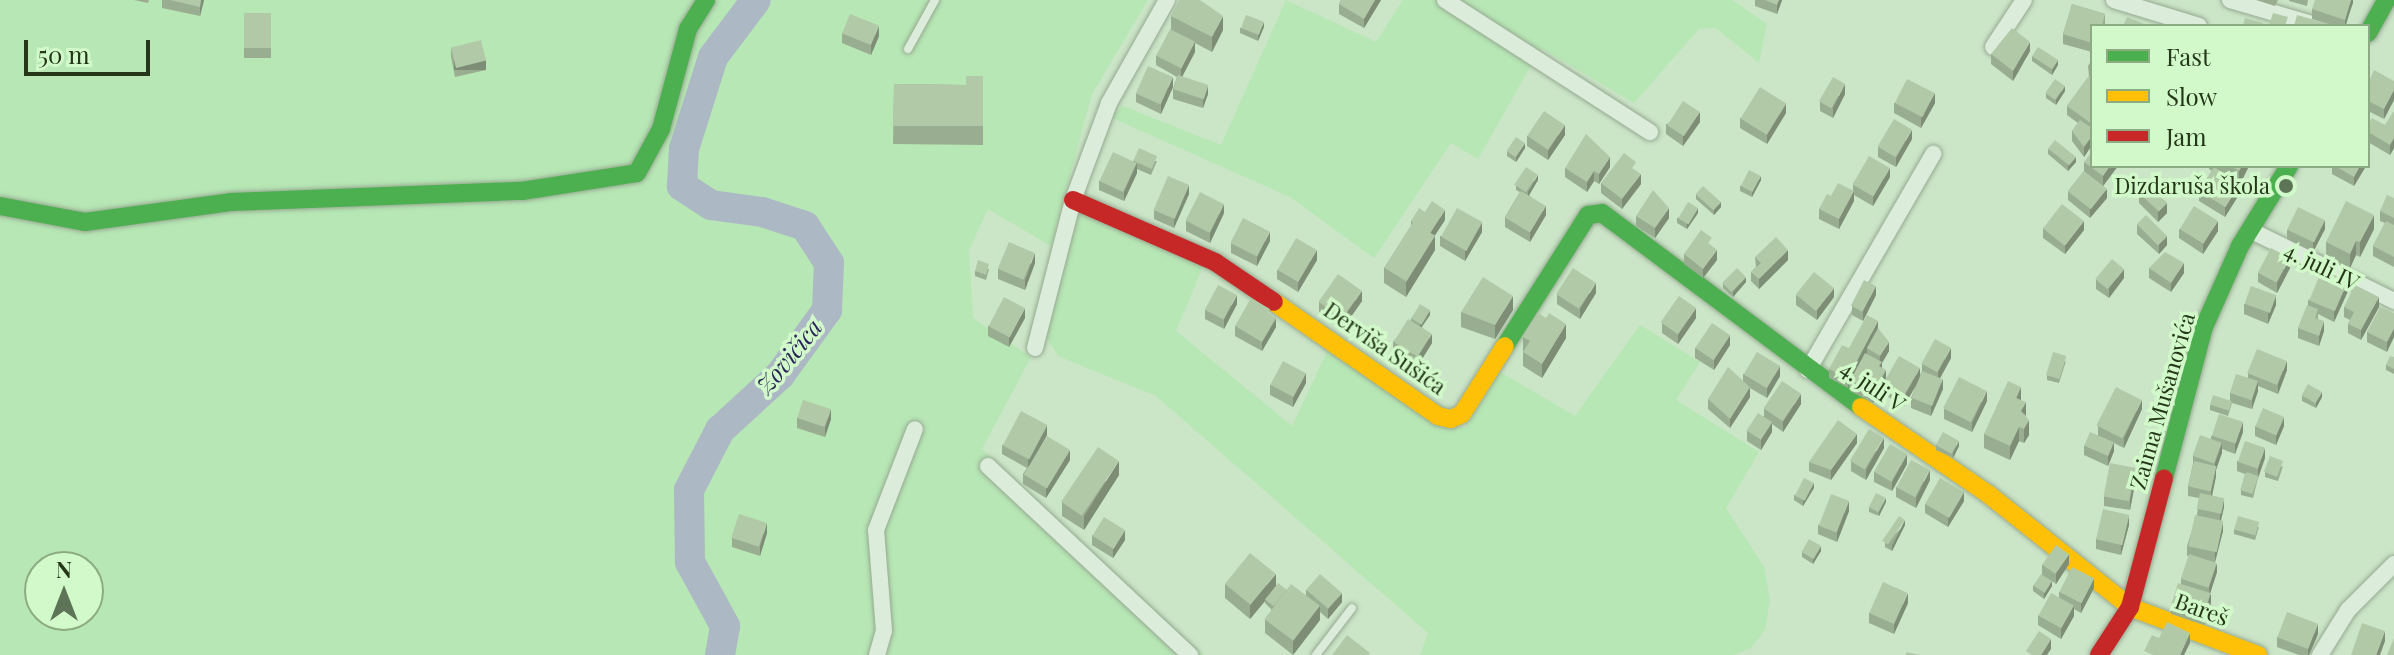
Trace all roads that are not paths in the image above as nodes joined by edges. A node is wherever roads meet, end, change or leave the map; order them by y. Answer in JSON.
{"nodes":[{"id":1,"x":706,"y":0,"type":"edge"},
{"id":2,"x":935,"y":0,"type":"edge"},
{"id":3,"x":1167,"y":0,"type":"edge"},
{"id":4,"x":1445,"y":0,"type":"edge"},
{"id":5,"x":2024,"y":0,"type":"edge"},
{"id":6,"x":2114,"y":0,"type":"edge"},
{"id":7,"x":2230,"y":0,"type":"edge"},
{"id":8,"x":2386,"y":0,"type":"edge"},
{"id":9,"x":2192,"y":24,"type":"edge"},
{"id":10,"x":2312,"y":24,"type":"edge"},
{"id":11,"x":2370,"y":29,"type":"edge"},
{"id":12,"x":1993,"y":47,"type":"edge"},
{"id":13,"x":908,"y":49,"type":"dead end"},
{"id":14,"x":1650,"y":132,"type":"dead end"},
{"id":15,"x":1933,"y":154,"type":"dead end"},
{"id":16,"x":2288,"y":168,"type":"edge"},
{"id":17,"x":1073,"y":200,"type":"junction"},
{"id":18,"x":0,"y":206,"type":"edge"},
{"id":19,"x":1588,"y":215,"type":"joint"},
{"id":20,"x":2250,"y":230,"type":"junction"},
{"id":21,"x":2394,"y":301,"type":"edge"},
{"id":22,"x":1035,"y":348,"type":"dead end"},
{"id":23,"x":1808,"y":370,"type":"junction"},
{"id":24,"x":915,"y":429,"type":"dead end"},
{"id":25,"x":988,"y":466,"type":"dead end"},
{"id":26,"x":2394,"y":564,"type":"edge"},
{"id":27,"x":2130,"y":607,"type":"junction"},
{"id":28,"x":1352,"y":608,"type":"dead end"},
{"id":29,"x":877,"y":655,"type":"edge"},
{"id":30,"x":1190,"y":655,"type":"edge"},
{"id":31,"x":1316,"y":655,"type":"edge"},
{"id":32,"x":2099,"y":655,"type":"edge"},
{"id":33,"x":2258,"y":655,"type":"edge"},
{"id":34,"x":2320,"y":655,"type":"edge"}],
"edges":[{"from":1,"to":18,"type":"street"},
{"from":2,"to":13,"type":"lane"},
{"from":3,"to":17,"type":"street"},
{"from":4,"to":14,"type":"street"},
{"from":5,"to":12,"type":"street"},
{"from":6,"to":9,"type":"street"},
{"from":7,"to":10,"type":"street"},
{"from":8,"to":11,"type":"street"},
{"from":15,"to":23,"type":"street"},
{"from":16,"to":20,"type":"street","name":"Zaima Mušanovića"},
{"from":17,"to":19,"type":"street","name":"Derviša Sušića"},
{"from":17,"to":22,"type":"street"},
{"from":19,"to":23,"type":"street","name":"4. juli V"},
{"from":20,"to":21,"type":"street","name":"4. juli IV"},
{"from":20,"to":27,"type":"street","name":"Zaima Mušanovića"},
{"from":23,"to":27,"type":"street","name":"4. juli V"},
{"from":24,"to":29,"type":"street"},
{"from":25,"to":30,"type":"street"},
{"from":26,"to":34,"type":"street"},
{"from":27,"to":32,"type":"street","name":"Zaima Mušanovića"},
{"from":27,"to":33,"type":"street","name":"Bareš"},
{"from":28,"to":31,"type":"lane"}]}
